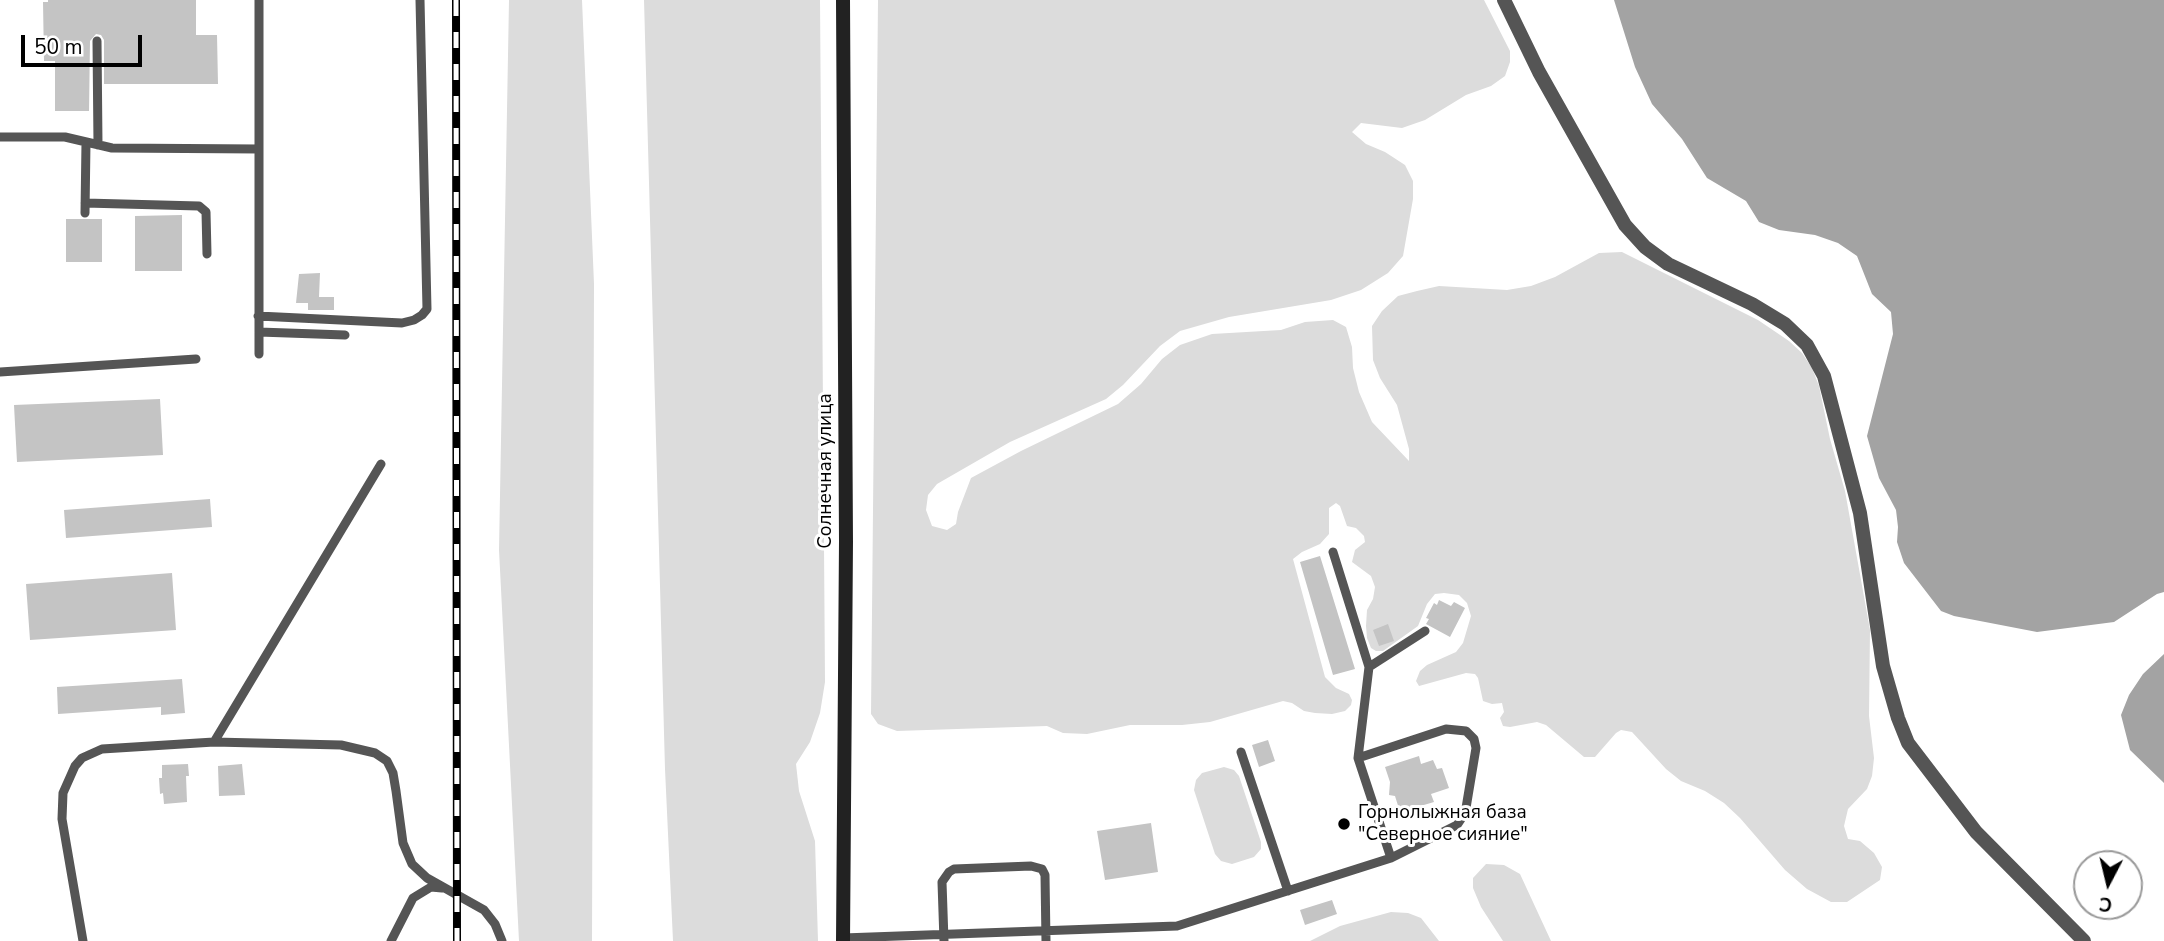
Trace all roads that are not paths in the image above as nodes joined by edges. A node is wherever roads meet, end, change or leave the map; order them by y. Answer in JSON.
{"nodes":[{"id":1,"x":259,"y":0,"type":"edge"},
{"id":2,"x":420,"y":0,"type":"edge"},
{"id":3,"x":844,"y":0,"type":"edge"},
{"id":4,"x":1504,"y":0,"type":"edge"},
{"id":5,"x":97,"y":41,"type":"dead end"},
{"id":6,"x":0,"y":136,"type":"edge"},
{"id":7,"x":86,"y":142,"type":"junction"},
{"id":8,"x":98,"y":145,"type":"junction"},
{"id":9,"x":259,"y":149,"type":"junction"},
{"id":10,"x":207,"y":254,"type":"dead end"},
{"id":11,"x":258,"y":316,"type":"junction"},
{"id":12,"x":258,"y":331,"type":"junction"},
{"id":13,"x":345,"y":335,"type":"dead end"},
{"id":14,"x":259,"y":354,"type":"dead end"},
{"id":15,"x":196,"y":359,"type":"dead end"},
{"id":16,"x":0,"y":372,"type":"edge"},
{"id":17,"x":381,"y":464,"type":"dead end"},
{"id":18,"x":1333,"y":552,"type":"dead end"},
{"id":19,"x":1425,"y":631,"type":"dead end"},
{"id":20,"x":1369,"y":667,"type":"junction"},
{"id":21,"x":214,"y":742,"type":"junction"},
{"id":22,"x":1241,"y":752,"type":"dead end"},
{"id":23,"x":1358,"y":758,"type":"junction"},
{"id":24,"x":1391,"y":858,"type":"junction"},
{"id":25,"x":447,"y":889,"type":"junction"},
{"id":26,"x":1288,"y":891,"type":"junction"},
{"id":27,"x":1046,"y":936,"type":"edge"},
{"id":28,"x":944,"y":938,"type":"edge"},
{"id":29,"x":844,"y":940,"type":"edge"},
{"id":30,"x":83,"y":941,"type":"edge"},
{"id":31,"x":391,"y":941,"type":"edge"},
{"id":32,"x":502,"y":941,"type":"edge"},
{"id":33,"x":2084,"y":941,"type":"edge"}],
"edges":[{"from":1,"to":9,"type":"lane"},
{"from":2,"to":11,"type":"lane"},
{"from":3,"to":29,"type":"street","name":"Солнечная улица"},
{"from":4,"to":33,"type":"street"},
{"from":5,"to":8,"type":"lane"},
{"from":6,"to":7,"type":"lane"},
{"from":7,"to":8,"type":"lane"},
{"from":7,"to":10,"type":"lane"},
{"from":8,"to":9,"type":"lane"},
{"from":9,"to":11,"type":"lane"},
{"from":11,"to":12,"type":"lane"},
{"from":12,"to":13,"type":"lane"},
{"from":12,"to":14,"type":"lane"},
{"from":15,"to":16,"type":"lane"},
{"from":17,"to":21,"type":"lane"},
{"from":18,"to":20,"type":"lane"},
{"from":19,"to":20,"type":"lane"},
{"from":20,"to":23,"type":"lane"},
{"from":21,"to":25,"type":"lane"},
{"from":21,"to":30,"type":"lane"},
{"from":22,"to":26,"type":"lane"},
{"from":23,"to":24,"type":"lane"},
{"from":23,"to":24,"type":"lane"},
{"from":24,"to":26,"type":"lane"},
{"from":25,"to":31,"type":"lane"},
{"from":25,"to":32,"type":"lane"},
{"from":26,"to":27,"type":"lane"},
{"from":27,"to":28,"type":"lane"},
{"from":27,"to":28,"type":"lane"},
{"from":28,"to":29,"type":"lane"}]}
